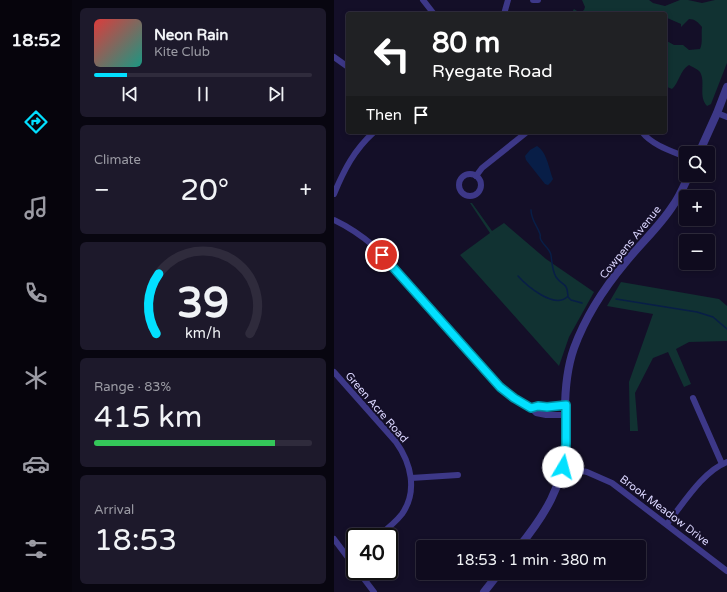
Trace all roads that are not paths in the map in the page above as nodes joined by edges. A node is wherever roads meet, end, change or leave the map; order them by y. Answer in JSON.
{"nodes":[{"id":1,"x":423,"y":0,"type":"edge"},
{"id":2,"x":508,"y":0,"type":"edge"},
{"id":3,"x":533,"y":0,"type":"edge"},
{"id":4,"x":538,"y":0,"type":"edge"},
{"id":5,"x":432,"y":12,"type":"edge"},
{"id":6,"x":505,"y":12,"type":"edge"},
{"id":7,"x":334,"y":57,"type":"edge"},
{"id":8,"x":346,"y":66,"type":"edge"},
{"id":9,"x":727,"y":87,"type":"edge"},
{"id":10,"x":717,"y":113,"type":"junction"},
{"id":11,"x":727,"y":116,"type":"edge"},
{"id":12,"x":372,"y":134,"type":"edge"},
{"id":13,"x":524,"y":134,"type":"edge"},
{"id":14,"x":644,"y":134,"type":"edge"},
{"id":15,"x":702,"y":146,"type":"edge"},
{"id":16,"x":679,"y":154,"type":"edge"},
{"id":17,"x":476,"y":176,"type":"dead end"},
{"id":18,"x":685,"y":182,"type":"edge"},
{"id":19,"x":334,"y":194,"type":"edge"},
{"id":20,"x":334,"y":220,"type":"edge"},
{"id":21,"x":334,"y":372,"type":"edge"},
{"id":22,"x":693,"y":398,"type":"dead end"},
{"id":23,"x":566,"y":405,"type":"junction"},
{"id":24,"x":531,"y":408,"type":"junction"},
{"id":25,"x":566,"y":415,"type":"junction"},
{"id":26,"x":725,"y":463,"type":"edge"},
{"id":27,"x":563,"y":467,"type":"junction"},
{"id":28,"x":458,"y":475,"type":"dead end"},
{"id":29,"x":411,"y":478,"type":"junction"},
{"id":30,"x":667,"y":524,"type":"junction"},
{"id":31,"x":389,"y":528,"type":"edge"},
{"id":32,"x":334,"y":539,"type":"edge"},
{"id":33,"x":524,"y":540,"type":"edge"},
{"id":34,"x":346,"y":555,"type":"edge"},
{"id":35,"x":727,"y":570,"type":"edge"},
{"id":36,"x":365,"y":580,"type":"edge"},
{"id":37,"x":493,"y":580,"type":"edge"},
{"id":38,"x":374,"y":592,"type":"edge"},
{"id":39,"x":484,"y":592,"type":"edge"}],
"edges":[{"from":1,"to":5,"type":"street"},
{"from":2,"to":6,"type":"street"},
{"from":3,"to":4,"type":"street"},
{"from":7,"to":8,"type":"street"},
{"from":9,"to":10,"type":"street"},
{"from":10,"to":11,"type":"street"},
{"from":10,"to":15,"type":"street"},
{"from":12,"to":19,"type":"street"},
{"from":13,"to":17,"type":"street"},
{"from":14,"to":16,"type":"street"},
{"from":18,"to":23,"type":"street","name":"Cowpens Avenue"},
{"from":20,"to":24,"type":"street"},
{"from":21,"to":29,"type":"street","name":"Green Acre Road"},
{"from":22,"to":26,"type":"street"},
{"from":23,"to":24,"type":"street"},
{"from":23,"to":25,"type":"street","name":"Cowpens Avenue"},
{"from":24,"to":25,"type":"street"},
{"from":25,"to":27,"type":"street","name":"Cowpens Avenue"},
{"from":26,"to":30,"type":"street"},
{"from":27,"to":30,"type":"street","name":"Brook Meadow Drive"},
{"from":27,"to":33,"type":"street","name":"Cowpens Avenue"},
{"from":28,"to":29,"type":"street"},
{"from":29,"to":31,"type":"street","name":"Green Acre Road"},
{"from":30,"to":35,"type":"street","name":"Brook Meadow Drive"},
{"from":32,"to":34,"type":"street"},
{"from":36,"to":38,"type":"street"},
{"from":37,"to":39,"type":"street"}]}
